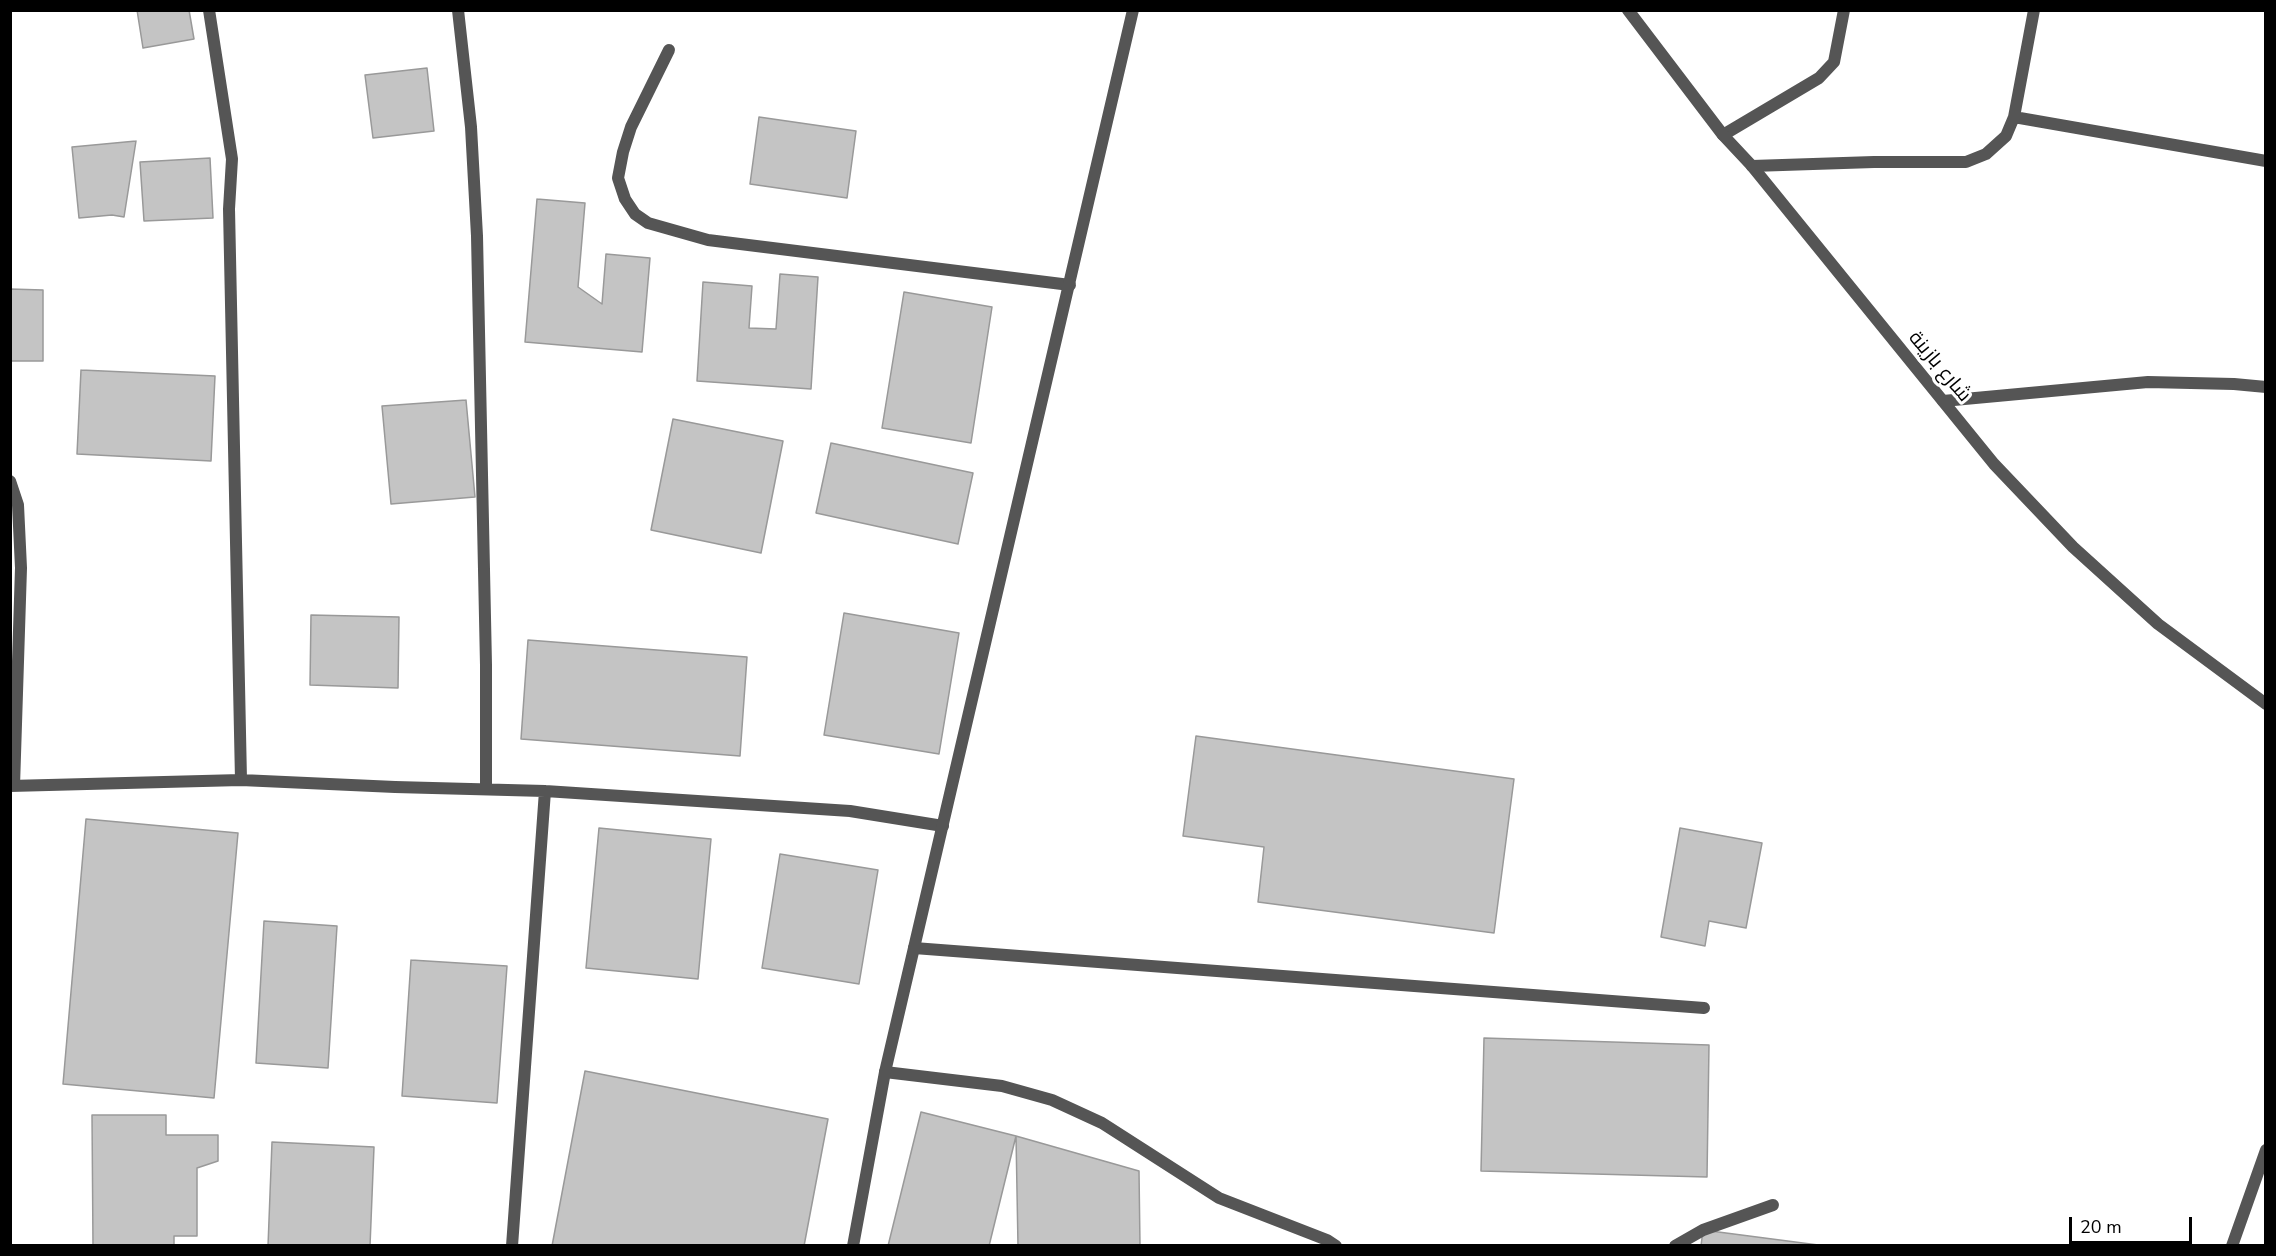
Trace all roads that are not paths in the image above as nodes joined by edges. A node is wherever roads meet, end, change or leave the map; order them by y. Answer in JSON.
{"nodes":[{"id":1,"x":209,"y":10,"type":"edge"},
{"id":2,"x":458,"y":10,"type":"edge"},
{"id":3,"x":1133,"y":10,"type":"edge"},
{"id":4,"x":1628,"y":10,"type":"edge"},
{"id":5,"x":1844,"y":10,"type":"edge"},
{"id":6,"x":2034,"y":10,"type":"edge"},
{"id":7,"x":669,"y":50,"type":"dead end"},
{"id":8,"x":2014,"y":117,"type":"junction"},
{"id":9,"x":1723,"y":135,"type":"junction"},
{"id":10,"x":2265,"y":161,"type":"edge"},
{"id":11,"x":1752,"y":166,"type":"junction"},
{"id":12,"x":1070,"y":285,"type":"junction"},
{"id":13,"x":2265,"y":387,"type":"edge"},
{"id":14,"x":1943,"y":401,"type":"junction"},
{"id":15,"x":10,"y":481,"type":"edge"},
{"id":16,"x":2265,"y":704,"type":"edge"},
{"id":17,"x":241,"y":780,"type":"junction"},
{"id":18,"x":12,"y":786,"type":"edge"},
{"id":19,"x":486,"y":788,"type":"junction"},
{"id":20,"x":545,"y":790,"type":"junction"},
{"id":21,"x":943,"y":826,"type":"junction"},
{"id":22,"x":914,"y":948,"type":"junction"},
{"id":23,"x":1704,"y":1008,"type":"dead end"},
{"id":24,"x":885,"y":1072,"type":"junction"},
{"id":25,"x":2265,"y":1150,"type":"edge"},
{"id":26,"x":1773,"y":1205,"type":"dead end"},
{"id":27,"x":512,"y":1245,"type":"edge"},
{"id":28,"x":853,"y":1245,"type":"edge"},
{"id":29,"x":1336,"y":1245,"type":"edge"},
{"id":30,"x":1675,"y":1245,"type":"edge"},
{"id":31,"x":2232,"y":1245,"type":"edge"}],
"edges":[{"from":1,"to":17,"type":"street"},
{"from":2,"to":19,"type":"street"},
{"from":3,"to":12,"type":"street"},
{"from":4,"to":9,"type":"street","name":"شارع بازينة"},
{"from":5,"to":9,"type":"street"},
{"from":6,"to":8,"type":"street"},
{"from":7,"to":12,"type":"street"},
{"from":8,"to":10,"type":"street"},
{"from":8,"to":11,"type":"street"},
{"from":9,"to":11,"type":"street","name":"شارع بازينة"},
{"from":11,"to":14,"type":"street","name":"شارع بازينة"},
{"from":12,"to":21,"type":"street"},
{"from":13,"to":14,"type":"street"},
{"from":14,"to":16,"type":"street","name":"شارع بازينة"},
{"from":15,"to":18,"type":"street"},
{"from":17,"to":18,"type":"street"},
{"from":17,"to":19,"type":"street"},
{"from":19,"to":20,"type":"street"},
{"from":20,"to":21,"type":"street"},
{"from":20,"to":27,"type":"street"},
{"from":21,"to":22,"type":"street"},
{"from":22,"to":23,"type":"street"},
{"from":22,"to":24,"type":"street"},
{"from":24,"to":28,"type":"street"},
{"from":24,"to":29,"type":"street"},
{"from":25,"to":31,"type":"street"},
{"from":26,"to":30,"type":"street"}]}
